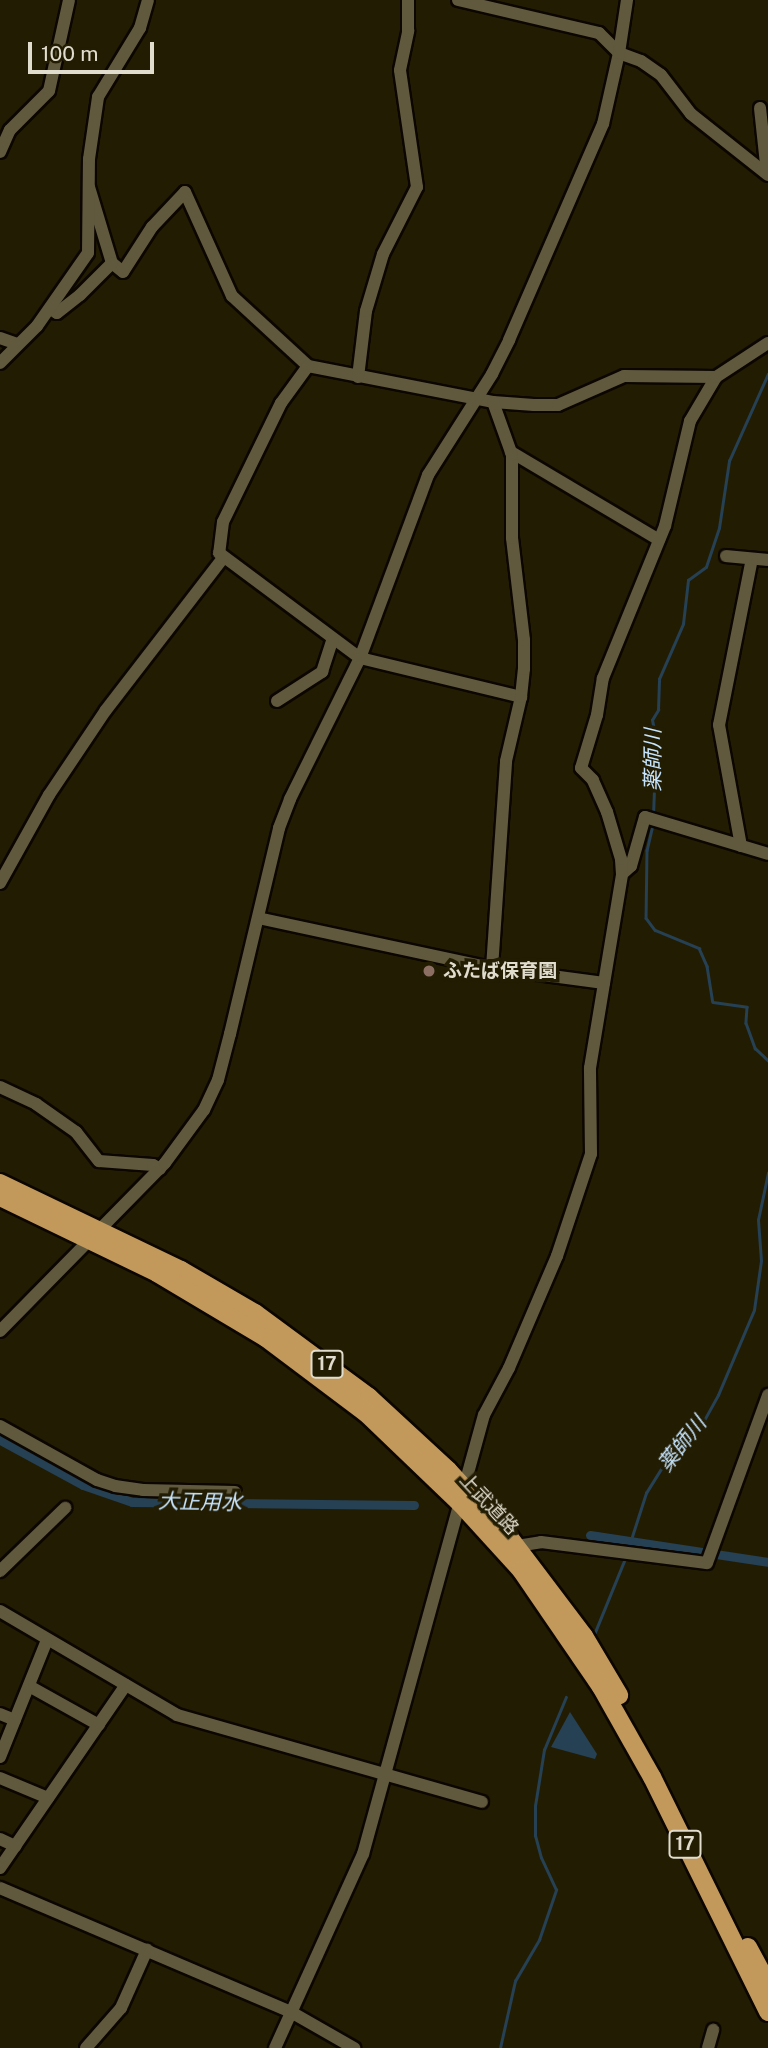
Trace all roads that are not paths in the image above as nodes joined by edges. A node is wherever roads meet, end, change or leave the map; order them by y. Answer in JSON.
{"nodes":[{"id":1,"x":69,"y":0,"type":"edge"},
{"id":2,"x":148,"y":0,"type":"edge"},
{"id":3,"x":408,"y":0,"type":"edge"},
{"id":4,"x":458,"y":0,"type":"edge"},
{"id":5,"x":627,"y":0,"type":"edge"},
{"id":6,"x":619,"y":53,"type":"junction"},
{"id":7,"x":761,"y":108,"type":"dead end"},
{"id":8,"x":0,"y":152,"type":"edge"},
{"id":9,"x":767,"y":174,"type":"edge"},
{"id":10,"x":89,"y":187,"type":"junction"},
{"id":11,"x":112,"y":263,"type":"junction"},
{"id":12,"x":51,"y":309,"type":"junction"},
{"id":13,"x":0,"y":338,"type":"edge"},
{"id":14,"x":768,"y":343,"type":"edge"},
{"id":15,"x":17,"y":344,"type":"junction"},
{"id":16,"x":0,"y":363,"type":"edge"},
{"id":17,"x":308,"y":366,"type":"junction"},
{"id":18,"x":358,"y":377,"type":"junction"},
{"id":19,"x":716,"y":377,"type":"junction"},
{"id":20,"x":476,"y":398,"type":"junction"},
{"id":21,"x":493,"y":402,"type":"junction"},
{"id":22,"x":511,"y":452,"type":"junction"},
{"id":23,"x":659,"y":540,"type":"junction"},
{"id":24,"x":726,"y":556,"type":"dead end"},
{"id":25,"x":223,"y":558,"type":"junction"},
{"id":26,"x":752,"y":559,"type":"junction"},
{"id":27,"x":768,"y":560,"type":"edge"},
{"id":28,"x":333,"y":639,"type":"junction"},
{"id":29,"x":360,"y":658,"type":"junction"},
{"id":30,"x":521,"y":697,"type":"junction"},
{"id":31,"x":277,"y":701,"type":"dead end"},
{"id":32,"x":741,"y":846,"type":"junction"},
{"id":33,"x":768,"y":854,"type":"edge"},
{"id":34,"x":622,"y":874,"type":"junction"},
{"id":35,"x":0,"y":883,"type":"edge"},
{"id":36,"x":258,"y":918,"type":"junction"},
{"id":37,"x":492,"y":968,"type":"junction"},
{"id":38,"x":604,"y":983,"type":"junction"},
{"id":39,"x":0,"y":1087,"type":"edge"},
{"id":40,"x":160,"y":1169,"type":"junction"},
{"id":41,"x":0,"y":1183,"type":"edge"},
{"id":42,"x":0,"y":1198,"type":"edge"},
{"id":43,"x":94,"y":1233,"type":"junction"},
{"id":44,"x":0,"y":1331,"type":"edge"},
{"id":45,"x":768,"y":1395,"type":"edge"},
{"id":46,"x":0,"y":1426,"type":"edge"},
{"id":47,"x":234,"y":1492,"type":"dead end"},
{"id":48,"x":462,"y":1495,"type":"junction"},
{"id":49,"x":65,"y":1508,"type":"dead end"},
{"id":50,"x":517,"y":1546,"type":"junction"},
{"id":51,"x":0,"y":1571,"type":"edge"},
{"id":52,"x":1,"y":1616,"type":"edge"},
{"id":53,"x":47,"y":1640,"type":"junction"},
{"id":54,"x":580,"y":1643,"type":"junction"},
{"id":55,"x":598,"y":1672,"type":"junction"},
{"id":56,"x":127,"y":1685,"type":"junction"},
{"id":57,"x":29,"y":1686,"type":"junction"},
{"id":58,"x":0,"y":1714,"type":"edge"},
{"id":59,"x":15,"y":1720,"type":"junction"},
{"id":60,"x":99,"y":1725,"type":"junction"},
{"id":61,"x":0,"y":1757,"type":"edge"},
{"id":62,"x":386,"y":1775,"type":"junction"},
{"id":63,"x":0,"y":1778,"type":"edge"},
{"id":64,"x":48,"y":1798,"type":"junction"},
{"id":65,"x":482,"y":1802,"type":"dead end"},
{"id":66,"x":0,"y":1839,"type":"edge"},
{"id":67,"x":15,"y":1846,"type":"junction"},
{"id":68,"x":0,"y":1868,"type":"edge"},
{"id":69,"x":0,"y":1888,"type":"edge"},
{"id":70,"x":147,"y":1950,"type":"junction"},
{"id":71,"x":768,"y":1984,"type":"edge"},
{"id":72,"x":290,"y":2012,"type":"junction"},
{"id":73,"x":768,"y":2012,"type":"edge"},
{"id":74,"x":713,"y":2030,"type":"dead end"},
{"id":75,"x":86,"y":2048,"type":"edge"},
{"id":76,"x":275,"y":2048,"type":"edge"},
{"id":77,"x":354,"y":2048,"type":"edge"},
{"id":78,"x":708,"y":2048,"type":"edge"}],
"edges":[{"from":1,"to":8,"type":"street"},
{"from":2,"to":10,"type":"street"},
{"from":3,"to":18,"type":"street"},
{"from":4,"to":6,"type":"street"},
{"from":5,"to":6,"type":"street"},
{"from":6,"to":9,"type":"street"},
{"from":6,"to":20,"type":"street"},
{"from":7,"to":9,"type":"street"},
{"from":10,"to":11,"type":"street"},
{"from":10,"to":12,"type":"street"},
{"from":11,"to":12,"type":"street"},
{"from":11,"to":17,"type":"street"},
{"from":12,"to":15,"type":"street"},
{"from":13,"to":15,"type":"street"},
{"from":14,"to":19,"type":"street"},
{"from":15,"to":16,"type":"street"},
{"from":17,"to":18,"type":"street"},
{"from":17,"to":25,"type":"street"},
{"from":18,"to":20,"type":"street"},
{"from":19,"to":21,"type":"street"},
{"from":19,"to":23,"type":"street"},
{"from":20,"to":21,"type":"street"},
{"from":20,"to":29,"type":"street"},
{"from":21,"to":22,"type":"street"},
{"from":22,"to":23,"type":"street"},
{"from":22,"to":30,"type":"street"},
{"from":23,"to":34,"type":"street"},
{"from":24,"to":26,"type":"street"},
{"from":25,"to":28,"type":"street"},
{"from":25,"to":35,"type":"street"},
{"from":26,"to":27,"type":"street"},
{"from":26,"to":32,"type":"street"},
{"from":28,"to":29,"type":"street"},
{"from":28,"to":31,"type":"street"},
{"from":29,"to":30,"type":"street"},
{"from":29,"to":36,"type":"street"},
{"from":30,"to":37,"type":"street"},
{"from":32,"to":33,"type":"street"},
{"from":32,"to":34,"type":"street"},
{"from":34,"to":38,"type":"street"},
{"from":36,"to":37,"type":"street"},
{"from":36,"to":40,"type":"street"},
{"from":37,"to":38,"type":"street"},
{"from":38,"to":48,"type":"street"},
{"from":39,"to":40,"type":"street"},
{"from":40,"to":43,"type":"street"},
{"from":41,"to":43,"type":"highway","name":"上武道路","number":"17"},
{"from":42,"to":43,"type":"highway","name":"上武道路","number":"17"},
{"from":43,"to":44,"type":"street"},
{"from":43,"to":48,"type":"highway","name":"上武道路","number":"17"},
{"from":45,"to":50,"type":"street"},
{"from":46,"to":47,"type":"street"},
{"from":48,"to":50,"type":"highway","name":"上武道路","number":"17"},
{"from":48,"to":54,"type":"highway","name":"上武道路","number":"17"},
{"from":48,"to":62,"type":"street"},
{"from":49,"to":51,"type":"street"},
{"from":50,"to":54,"type":"highway","name":"上武道路","number":"17"},
{"from":52,"to":53,"type":"street"},
{"from":53,"to":56,"type":"street"},
{"from":53,"to":57,"type":"street"},
{"from":54,"to":55,"type":"highway","name":"上武道路","number":"17"},
{"from":55,"to":71,"type":"highway","name":"上武道路","number":"17"},
{"from":55,"to":73,"type":"highway","name":"上武道路","number":"17"},
{"from":56,"to":60,"type":"street"},
{"from":56,"to":62,"type":"street"},
{"from":57,"to":59,"type":"street"},
{"from":57,"to":60,"type":"street"},
{"from":58,"to":59,"type":"street"},
{"from":59,"to":61,"type":"street"},
{"from":60,"to":64,"type":"street"},
{"from":62,"to":65,"type":"street"},
{"from":62,"to":72,"type":"street"},
{"from":63,"to":64,"type":"street"},
{"from":64,"to":67,"type":"street"},
{"from":66,"to":67,"type":"street"},
{"from":67,"to":68,"type":"street"},
{"from":69,"to":70,"type":"street"},
{"from":70,"to":72,"type":"street"},
{"from":70,"to":75,"type":"street"},
{"from":72,"to":76,"type":"street"},
{"from":72,"to":77,"type":"street"},
{"from":74,"to":78,"type":"street"}]}
